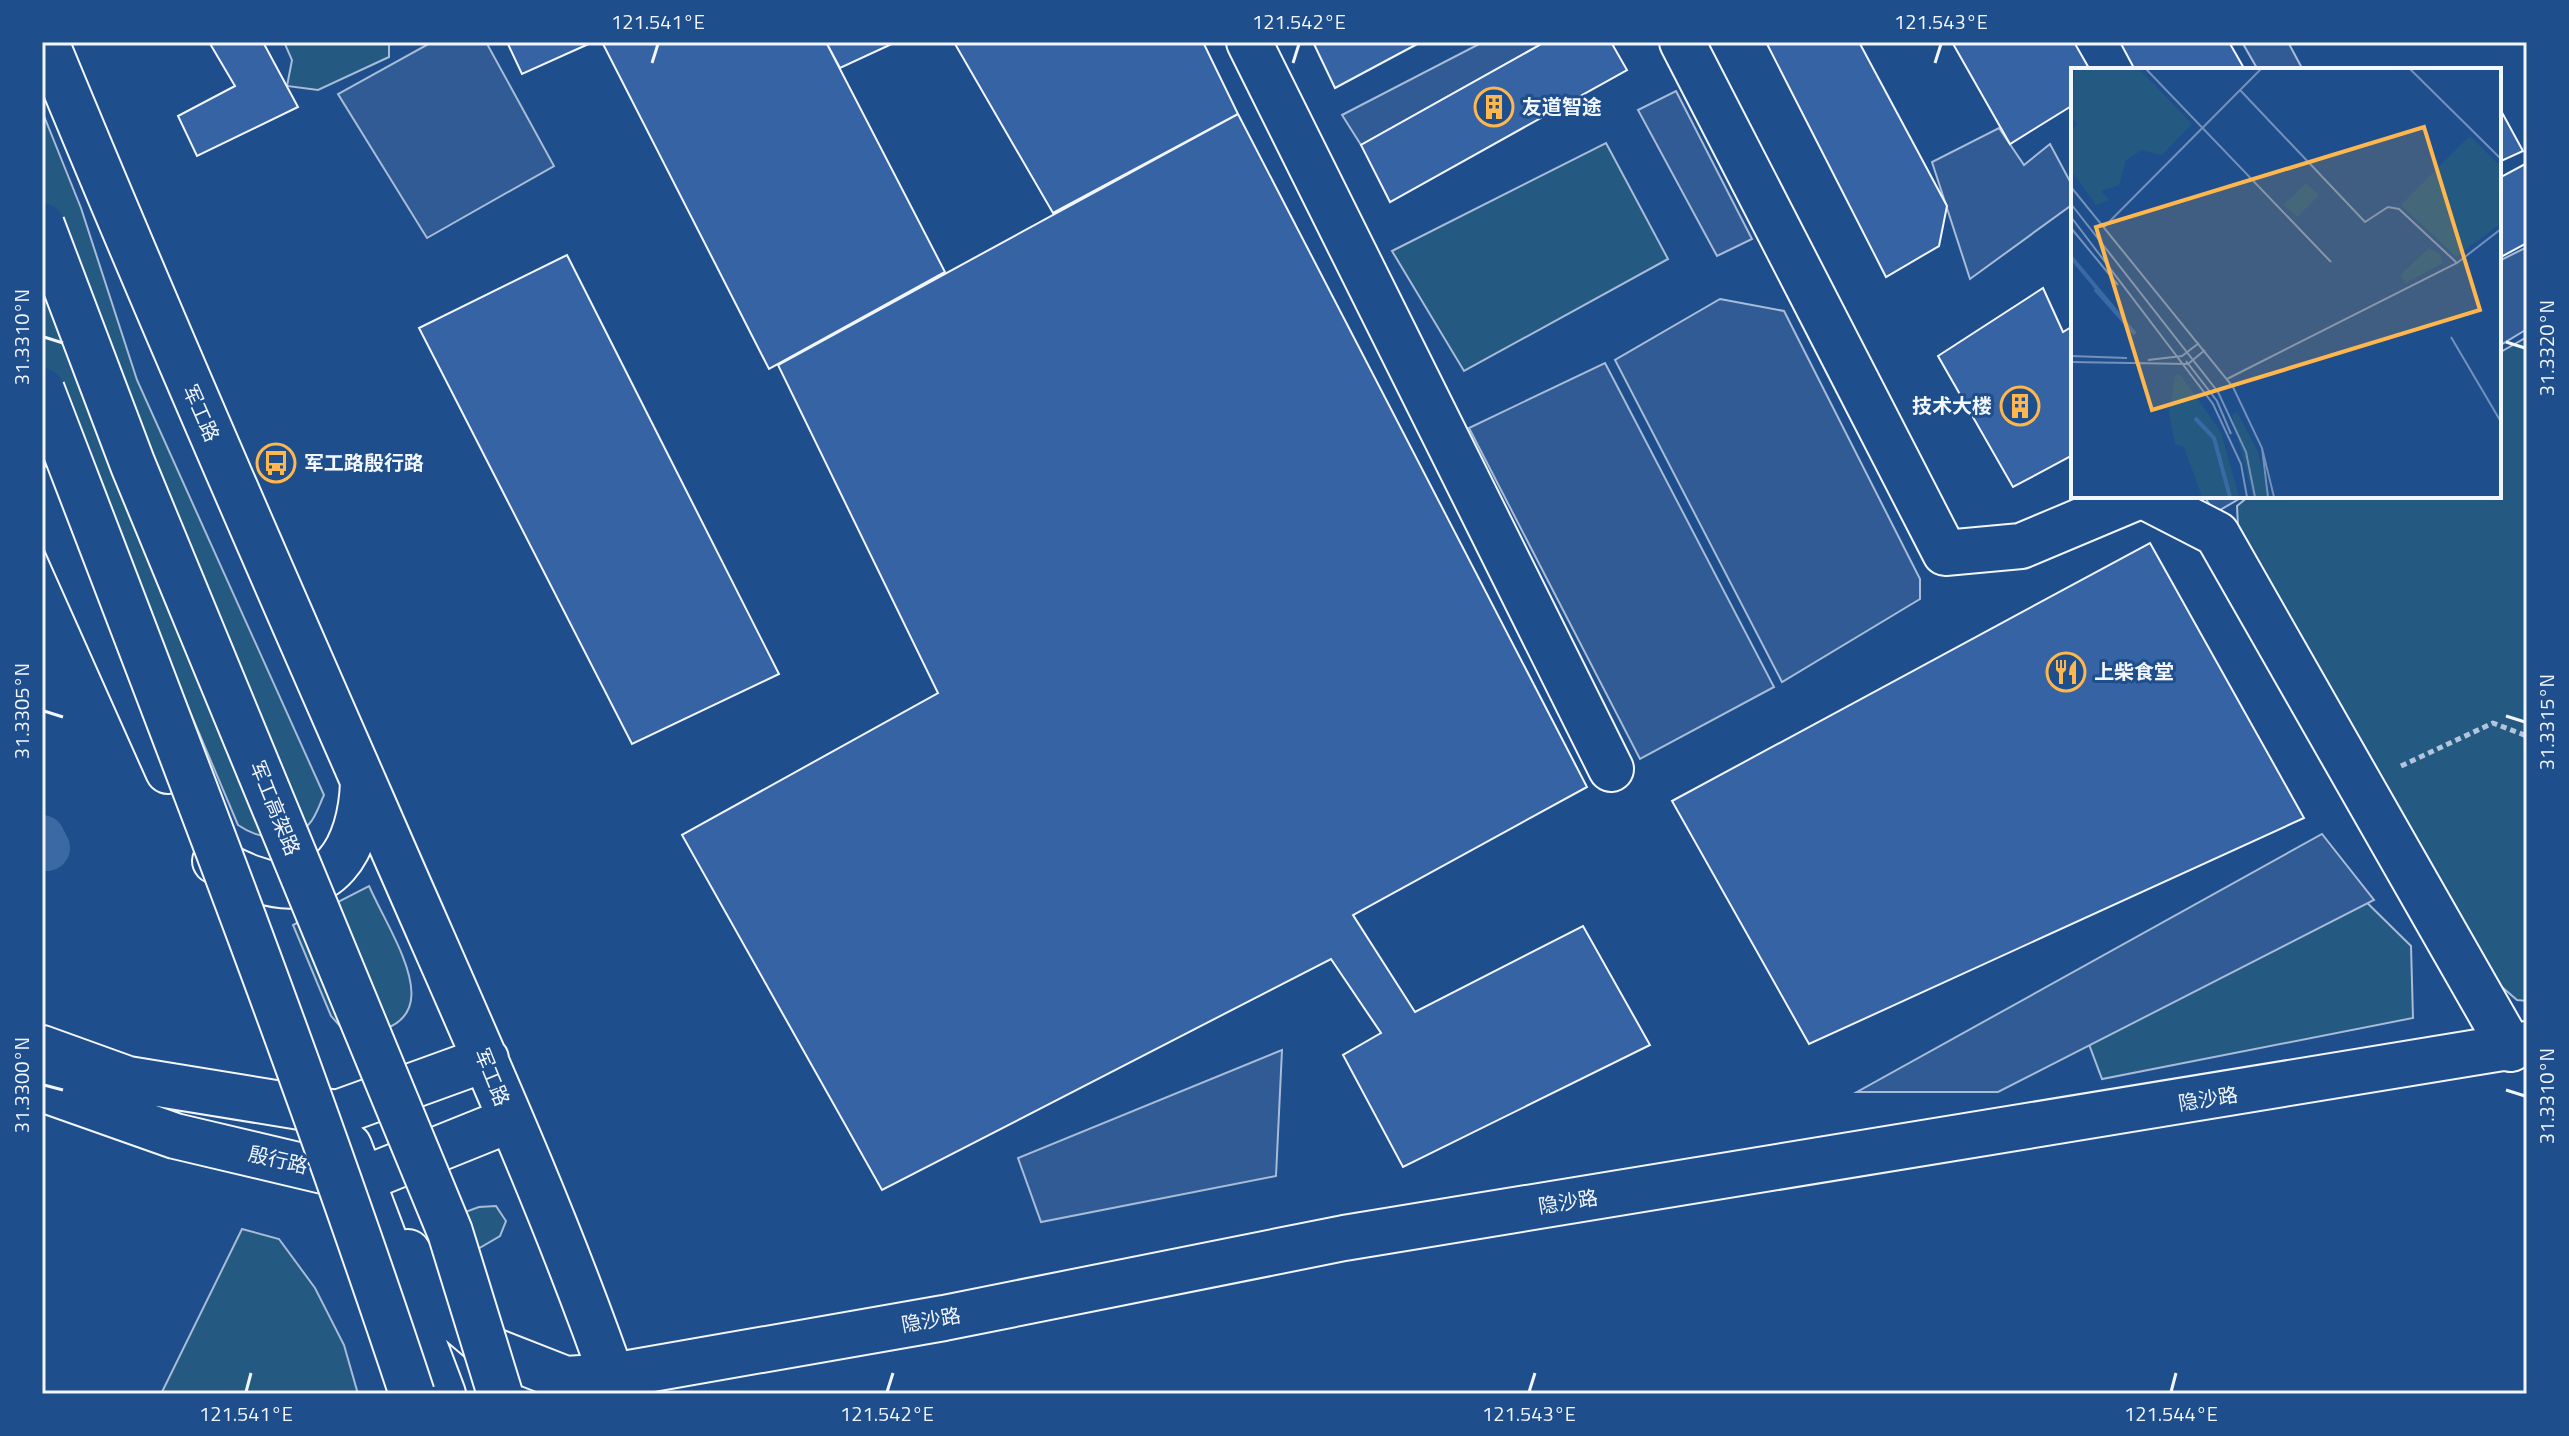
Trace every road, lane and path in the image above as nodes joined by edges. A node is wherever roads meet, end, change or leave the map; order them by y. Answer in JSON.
{"nodes":[{"id":1,"x":46,"y":42,"type":"edge"},
{"id":2,"x":1249,"y":42,"type":"edge"},
{"id":3,"x":1682,"y":42,"type":"edge"},
{"id":4,"x":42,"y":225,"type":"edge"},
{"id":5,"x":42,"y":390,"type":"edge"},
{"id":6,"x":42,"y":489,"type":"edge"},
{"id":7,"x":2137,"y":498,"type":"edge"},
{"id":8,"x":2146,"y":498,"type":"edge"},
{"id":9,"x":2527,"y":736,"type":"edge"},
{"id":10,"x":1611,"y":769,"type":"dead end"},
{"id":11,"x":2393,"y":770,"type":"dead end"},
{"id":12,"x":363,"y":782,"type":"junction"},
{"id":13,"x":215,"y":861,"type":"junction"},
{"id":14,"x":2519,"y":1047,"type":"edge"},
{"id":15,"x":42,"y":1048,"type":"edge"},
{"id":16,"x":486,"y":1059,"type":"junction"},
{"id":17,"x":42,"y":1089,"type":"edge"},
{"id":18,"x":337,"y":1113,"type":"junction"},
{"id":19,"x":510,"y":1120,"type":"junction"},
{"id":20,"x":361,"y":1180,"type":"junction"},
{"id":21,"x":615,"y":1385,"type":"edge"},
{"id":22,"x":412,"y":1394,"type":"edge"},
{"id":23,"x":443,"y":1394,"type":"edge"},
{"id":24,"x":500,"y":1394,"type":"edge"}],
"edges":[{"from":1,"to":12,"type":"main road","name":"军工路"},
{"from":2,"to":10,"type":"main road"},
{"from":3,"to":7,"type":"main road"},
{"from":4,"to":24,"type":"main road","name":"军工高架路","bridge":true},
{"from":5,"to":22,"type":"main road","bridge":true},
{"from":6,"to":13,"type":"main road"},
{"from":8,"to":14,"type":"main road"},
{"from":9,"to":11,"type":"path"},
{"from":12,"to":13,"type":"main road","name":"军工路"},
{"from":12,"to":16,"type":"main road","name":"军工路"},
{"from":13,"to":18,"type":"main road"},
{"from":14,"to":21,"type":"main road","name":"隐沙路"},
{"from":15,"to":18,"type":"main road"},
{"from":16,"to":18,"type":"main road"},
{"from":16,"to":19,"type":"main road","name":"军工路"},
{"from":17,"to":20,"type":"main road","name":"殷行路"},
{"from":18,"to":20,"type":"main road"},
{"from":19,"to":20,"type":"main road"},
{"from":19,"to":21,"type":"main road","name":"军工路"},
{"from":20,"to":21,"type":"main road"},
{"from":20,"to":23,"type":"main road"}]}
